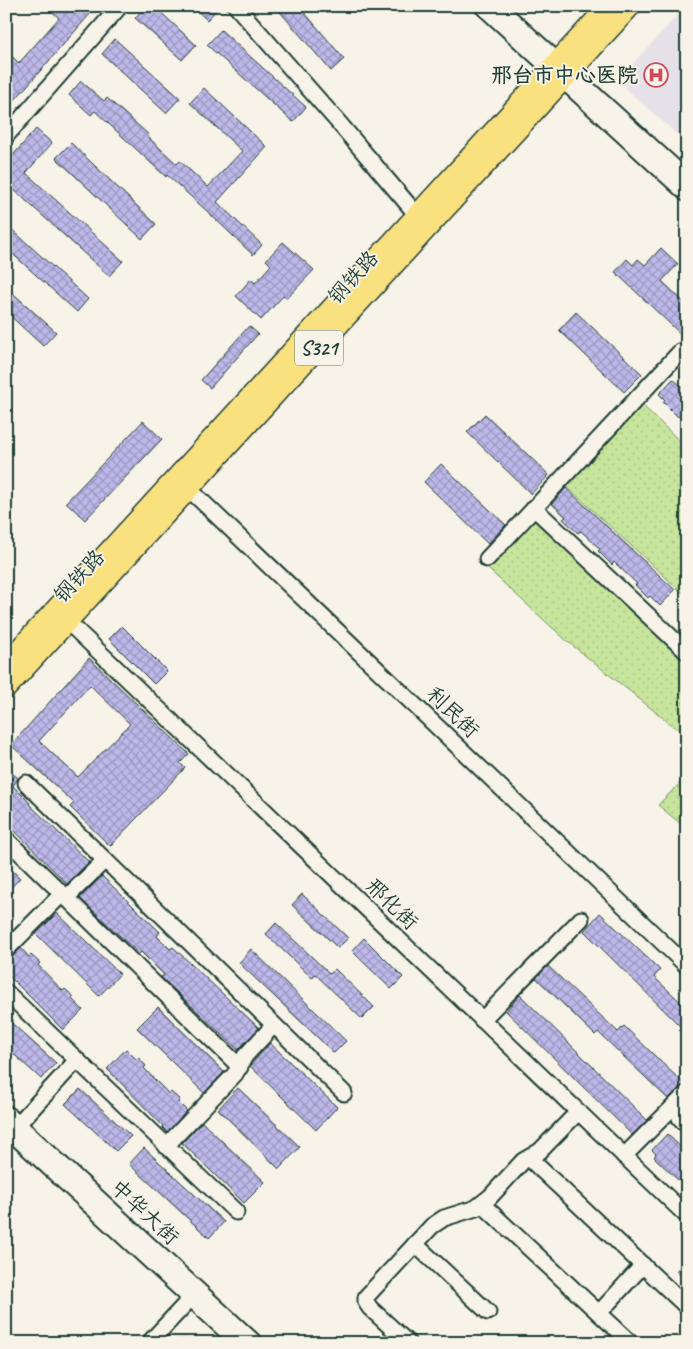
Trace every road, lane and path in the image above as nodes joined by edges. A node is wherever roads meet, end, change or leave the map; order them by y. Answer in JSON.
{"nodes":[{"id":1,"x":120,"y":6,"type":"edge"},
{"id":2,"x":236,"y":6,"type":"edge"},
{"id":3,"x":482,"y":6,"type":"edge"},
{"id":4,"x":497,"y":6,"type":"edge"},
{"id":5,"x":608,"y":6,"type":"edge"},
{"id":6,"x":631,"y":6,"type":"edge"},
{"id":7,"x":560,"y":71,"type":"junction"},
{"id":8,"x":6,"y":136,"type":"edge"},
{"id":9,"x":687,"y":179,"type":"edge"},
{"id":10,"x":687,"y":194,"type":"edge"},
{"id":11,"x":417,"y":215,"type":"junction"},
{"id":12,"x":687,"y":351,"type":"edge"},
{"id":13,"x":190,"y":489,"type":"junction"},
{"id":14,"x":534,"y":508,"type":"junction"},
{"id":15,"x":487,"y":559,"type":"dead end"},
{"id":16,"x":68,"y":622,"type":"junction"},
{"id":17,"x":687,"y":652,"type":"edge"},
{"id":18,"x":6,"y":663,"type":"edge"},
{"id":19,"x":6,"y":689,"type":"edge"},
{"id":20,"x":26,"y":783,"type":"dead end"},
{"id":21,"x":6,"y":839,"type":"edge"},
{"id":22,"x":105,"y":860,"type":"junction"},
{"id":23,"x":64,"y":896,"type":"junction"},
{"id":24,"x":581,"y":918,"type":"dead end"},
{"id":25,"x":6,"y":950,"type":"edge"},
{"id":26,"x":687,"y":966,"type":"edge"},
{"id":27,"x":6,"y":992,"type":"edge"},
{"id":28,"x":482,"y":1020,"type":"junction"},
{"id":29,"x":274,"y":1025,"type":"junction"},
{"id":30,"x":77,"y":1060,"type":"junction"},
{"id":31,"x":240,"y":1067,"type":"junction"},
{"id":32,"x":344,"y":1093,"type":"dead end"},
{"id":33,"x":687,"y":1093,"type":"edge"},
{"id":34,"x":687,"y":1111,"type":"edge"},
{"id":35,"x":578,"y":1112,"type":"junction"},
{"id":36,"x":6,"y":1113,"type":"edge"},
{"id":37,"x":687,"y":1125,"type":"edge"},
{"id":38,"x":12,"y":1126,"type":"edge"},
{"id":39,"x":166,"y":1146,"type":"junction"},
{"id":40,"x":624,"y":1156,"type":"junction"},
{"id":41,"x":529,"y":1158,"type":"junction"},
{"id":42,"x":482,"y":1204,"type":"junction"},
{"id":43,"x":236,"y":1212,"type":"dead end"},
{"id":44,"x":687,"y":1216,"type":"edge"},
{"id":45,"x":415,"y":1244,"type":"junction"},
{"id":46,"x":643,"y":1265,"type":"junction"},
{"id":47,"x":191,"y":1298,"type":"junction"},
{"id":48,"x":687,"y":1306,"type":"edge"},
{"id":49,"x":488,"y":1312,"type":"dead end"},
{"id":50,"x":599,"y":1313,"type":"junction"},
{"id":51,"x":149,"y":1343,"type":"edge"},
{"id":52,"x":239,"y":1343,"type":"edge"},
{"id":53,"x":255,"y":1343,"type":"edge"},
{"id":54,"x":408,"y":1343,"type":"edge"},
{"id":55,"x":631,"y":1343,"type":"edge"}],
"edges":[{"from":1,"to":8,"type":"street"},
{"from":2,"to":11,"type":"street"},
{"from":3,"to":7,"type":"street"},
{"from":4,"to":7,"type":"street"},
{"from":5,"to":7,"type":"main road","name":"钢铁路","number":"S321"},
{"from":6,"to":7,"type":"main road","name":"钢铁路","number":"S321"},
{"from":7,"to":9,"type":"street"},
{"from":7,"to":10,"type":"street"},
{"from":7,"to":11,"type":"main road","name":"钢铁路","number":"S321"},
{"from":7,"to":13,"type":"main road","name":"钢铁路","number":"S321"},
{"from":11,"to":18,"type":"main road","name":"钢铁路","number":"S321"},
{"from":12,"to":14,"type":"street"},
{"from":13,"to":16,"type":"main road","name":"钢铁路","number":"S321"},
{"from":13,"to":26,"type":"street","name":"利民街"},
{"from":14,"to":15,"type":"street"},
{"from":14,"to":17,"type":"street"},
{"from":16,"to":19,"type":"main road","name":"钢铁路","number":"S321"},
{"from":16,"to":28,"type":"street","name":"邢化街"},
{"from":20,"to":22,"type":"street"},
{"from":21,"to":23,"type":"street"},
{"from":22,"to":23,"type":"street"},
{"from":22,"to":29,"type":"street"},
{"from":23,"to":25,"type":"street"},
{"from":23,"to":31,"type":"street"},
{"from":24,"to":28,"type":"street"},
{"from":27,"to":30,"type":"street"},
{"from":28,"to":35,"type":"street","name":"邢化街"},
{"from":29,"to":31,"type":"street"},
{"from":29,"to":32,"type":"street"},
{"from":30,"to":38,"type":"street"},
{"from":30,"to":39,"type":"street"},
{"from":31,"to":39,"type":"street"},
{"from":33,"to":40,"type":"street"},
{"from":34,"to":37,"type":"street"},
{"from":35,"to":40,"type":"street","name":"邢化街"},
{"from":35,"to":41,"type":"street"},
{"from":36,"to":38,"type":"street","name":"中华大街"},
{"from":38,"to":47,"type":"street","name":"中华大街"},
{"from":38,"to":53,"type":"street","name":"中华大街"},
{"from":39,"to":43,"type":"street"},
{"from":40,"to":44,"type":"street","name":"邢化街"},
{"from":41,"to":42,"type":"street"},
{"from":41,"to":46,"type":"street"},
{"from":42,"to":45,"type":"street"},
{"from":42,"to":50,"type":"street"},
{"from":45,"to":49,"type":"street"},
{"from":45,"to":54,"type":"street"},
{"from":46,"to":48,"type":"street"},
{"from":46,"to":50,"type":"street"},
{"from":47,"to":51,"type":"street"},
{"from":47,"to":52,"type":"street","name":"中华大街"},
{"from":50,"to":55,"type":"street"}]}
